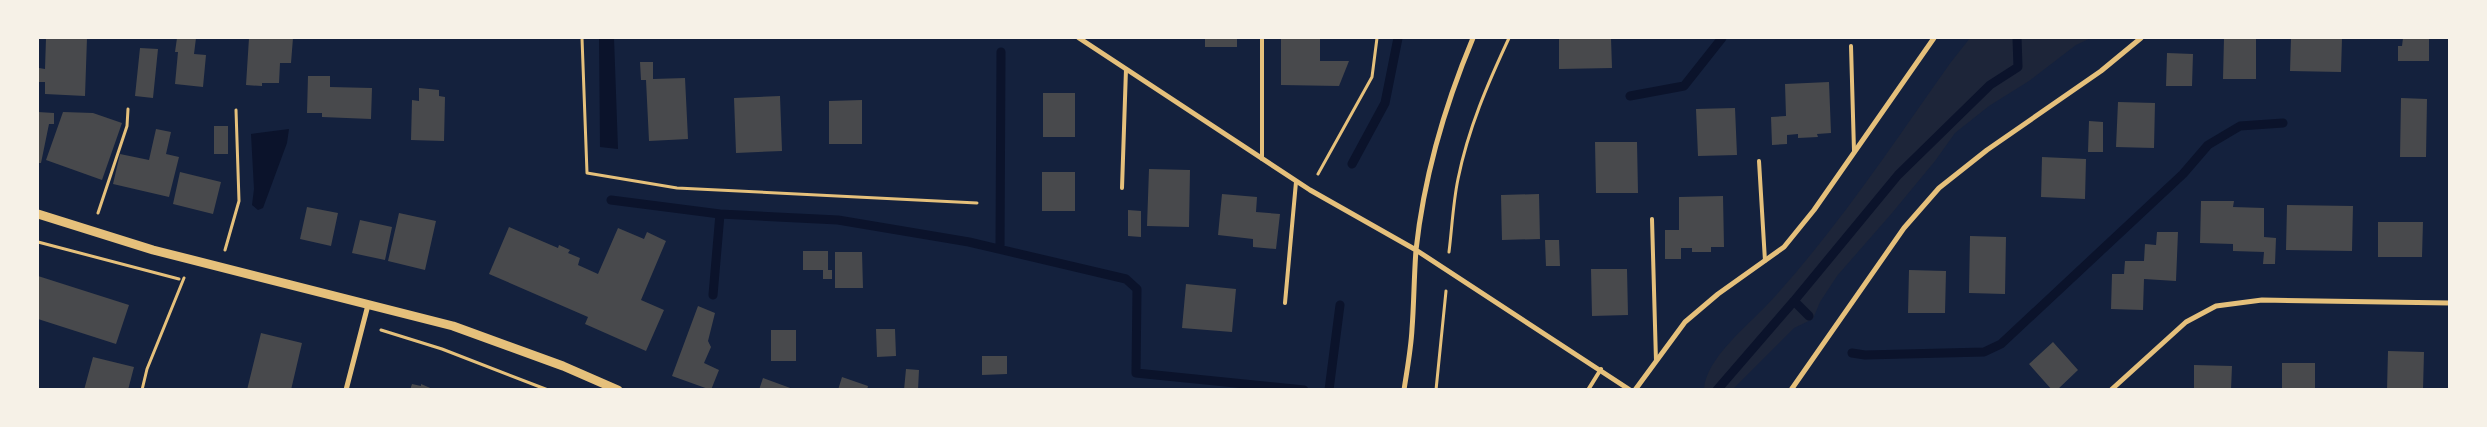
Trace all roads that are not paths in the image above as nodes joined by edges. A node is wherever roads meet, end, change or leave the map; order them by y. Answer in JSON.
{"nodes":[{"id":1,"x":1079,"y":38,"type":"edge"},
{"id":2,"x":1262,"y":38,"type":"edge"},
{"id":3,"x":1472,"y":38,"type":"edge"},
{"id":4,"x":1934,"y":38,"type":"edge"},
{"id":5,"x":2141,"y":38,"type":"edge"},
{"id":6,"x":1851,"y":46,"type":"dead end"},
{"id":7,"x":1126,"y":69,"type":"junction"},
{"id":8,"x":1854,"y":151,"type":"junction"},
{"id":9,"x":1262,"y":159,"type":"junction"},
{"id":10,"x":1759,"y":162,"type":"dead end"},
{"id":11,"x":1296,"y":182,"type":"junction"},
{"id":12,"x":1122,"y":188,"type":"dead end"},
{"id":13,"x":38,"y":214,"type":"edge"},
{"id":14,"x":1652,"y":219,"type":"dead end"},
{"id":15,"x":1416,"y":250,"type":"junction"},
{"id":16,"x":1765,"y":261,"type":"junction"},
{"id":17,"x":1285,"y":303,"type":"dead end"},
{"id":18,"x":2450,"y":303,"type":"edge"},
{"id":19,"x":368,"y":305,"type":"junction"},
{"id":20,"x":1656,"y":361,"type":"junction"},
{"id":21,"x":1601,"y":369,"type":"junction"},
{"id":22,"x":346,"y":390,"type":"edge"},
{"id":23,"x":618,"y":390,"type":"edge"},
{"id":24,"x":1404,"y":390,"type":"edge"},
{"id":25,"x":1588,"y":390,"type":"edge"},
{"id":26,"x":1630,"y":390,"type":"edge"},
{"id":27,"x":1635,"y":390,"type":"edge"},
{"id":28,"x":1791,"y":390,"type":"edge"},
{"id":29,"x":2112,"y":390,"type":"edge"}],
"edges":[{"from":1,"to":7,"type":"street"},
{"from":2,"to":9,"type":"lane"},
{"from":3,"to":15,"type":"street"},
{"from":4,"to":8,"type":"street"},
{"from":5,"to":28,"type":"street"},
{"from":6,"to":8,"type":"lane"},
{"from":7,"to":9,"type":"street"},
{"from":7,"to":12,"type":"lane"},
{"from":8,"to":16,"type":"street"},
{"from":9,"to":11,"type":"street"},
{"from":10,"to":16,"type":"lane"},
{"from":11,"to":15,"type":"street"},
{"from":11,"to":17,"type":"lane"},
{"from":13,"to":19,"type":"street"},
{"from":14,"to":20,"type":"lane"},
{"from":15,"to":21,"type":"street"},
{"from":15,"to":24,"type":"street"},
{"from":16,"to":20,"type":"street"},
{"from":18,"to":29,"type":"street"},
{"from":19,"to":22,"type":"street"},
{"from":19,"to":23,"type":"street"},
{"from":20,"to":27,"type":"street"},
{"from":21,"to":25,"type":"lane"},
{"from":21,"to":26,"type":"street"}]}
